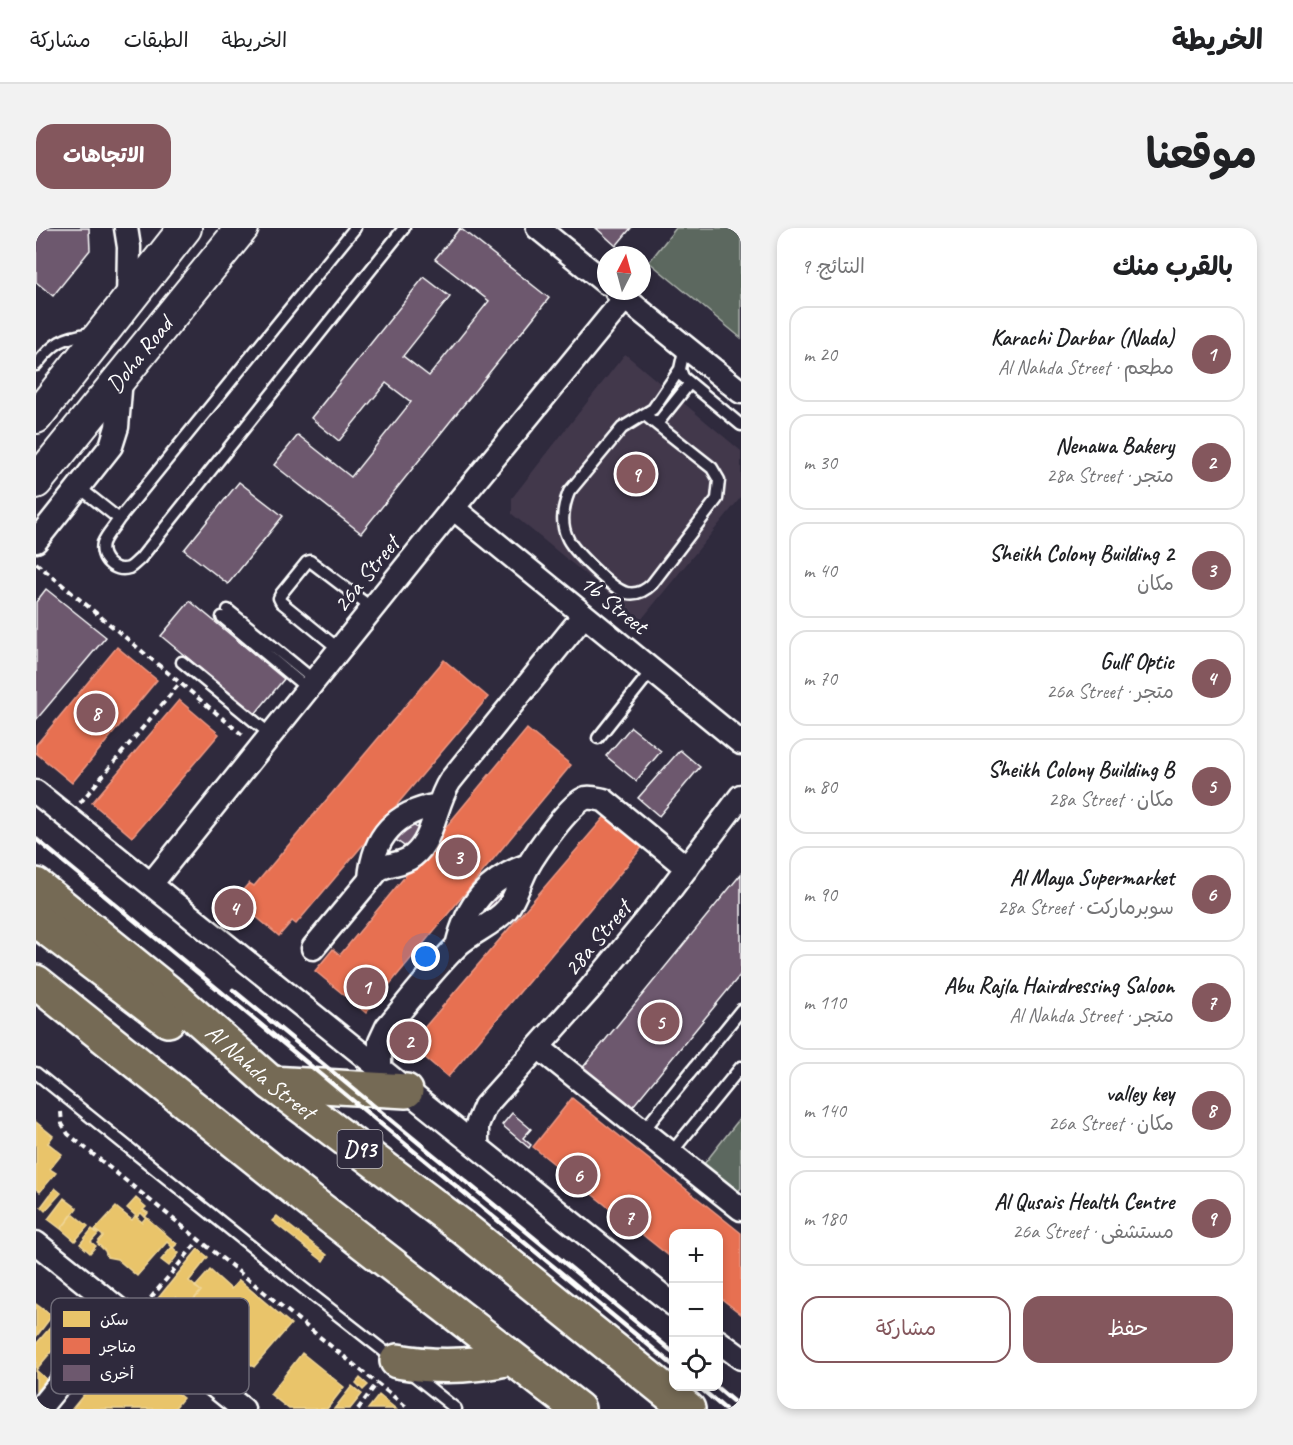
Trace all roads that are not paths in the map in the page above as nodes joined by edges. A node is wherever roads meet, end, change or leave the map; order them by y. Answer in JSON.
{"nodes":[{"id":1,"x":126,"y":228,"type":"edge"},
{"id":2,"x":185,"y":228,"type":"edge"},
{"id":3,"x":242,"y":228,"type":"edge"},
{"id":4,"x":355,"y":228,"type":"edge"},
{"id":5,"x":404,"y":228,"type":"edge"},
{"id":6,"x":538,"y":228,"type":"edge"},
{"id":7,"x":597,"y":276,"type":"edge"},
{"id":8,"x":617,"y":300,"type":"edge"},
{"id":9,"x":627,"y":300,"type":"edge"},
{"id":10,"x":128,"y":302,"type":"junction"},
{"id":11,"x":106,"y":329,"type":"junction"},
{"id":12,"x":685,"y":346,"type":"junction"},
{"id":13,"x":36,"y":365,"type":"edge"},
{"id":14,"x":680,"y":369,"type":"junction"},
{"id":15,"x":121,"y":378,"type":"junction"},
{"id":16,"x":689,"y":384,"type":"junction"},
{"id":17,"x":741,"y":391,"type":"edge"},
{"id":18,"x":645,"y":415,"type":"junction"},
{"id":19,"x":36,"y":417,"type":"edge"},
{"id":20,"x":657,"y":424,"type":"junction"},
{"id":21,"x":741,"y":425,"type":"edge"},
{"id":22,"x":36,"y":482,"type":"edge"},
{"id":23,"x":80,"y":488,"type":"junction"},
{"id":24,"x":453,"y":508,"type":"junction"},
{"id":25,"x":119,"y":519,"type":"junction"},
{"id":26,"x":36,"y":541,"type":"edge"},
{"id":27,"x":373,"y":609,"type":"junction"},
{"id":28,"x":225,"y":613,"type":"dead end"},
{"id":29,"x":584,"y":615,"type":"junction"},
{"id":30,"x":340,"y":650,"type":"junction"},
{"id":31,"x":180,"y":665,"type":"dead end"},
{"id":32,"x":652,"y":670,"type":"junction"},
{"id":33,"x":311,"y":685,"type":"junction"},
{"id":34,"x":598,"y":738,"type":"dead end"},
{"id":35,"x":266,"y":741,"type":"junction"},
{"id":36,"x":741,"y":742,"type":"edge"},
{"id":37,"x":36,"y":792,"type":"edge"},
{"id":38,"x":741,"y":796,"type":"edge"},
{"id":39,"x":438,"y":805,"type":"junction"},
{"id":40,"x":687,"y":868,"type":"junction"},
{"id":41,"x":370,"y":879,"type":"junction"},
{"id":42,"x":151,"y":884,"type":"junction"},
{"id":43,"x":36,"y":885,"type":"edge"},
{"id":44,"x":36,"y":920,"type":"edge"},
{"id":45,"x":313,"y":948,"type":"dead end"},
{"id":46,"x":36,"y":982,"type":"edge"},
{"id":47,"x":741,"y":1010,"type":"edge"},
{"id":48,"x":538,"y":1047,"type":"junction"},
{"id":49,"x":741,"y":1067,"type":"edge"},
{"id":50,"x":380,"y":1070,"type":"junction"},
{"id":51,"x":261,"y":1074,"type":"junction"},
{"id":52,"x":37,"y":1075,"type":"edge"},
{"id":53,"x":406,"y":1091,"type":"junction"},
{"id":54,"x":485,"y":1106,"type":"junction"},
{"id":55,"x":446,"y":1121,"type":"junction"},
{"id":56,"x":643,"y":1131,"type":"junction"},
{"id":57,"x":477,"y":1146,"type":"junction"},
{"id":58,"x":671,"y":1153,"type":"junction"},
{"id":59,"x":741,"y":1209,"type":"edge"},
{"id":60,"x":36,"y":1243,"type":"edge"},
{"id":61,"x":105,"y":1298,"type":"edge"},
{"id":62,"x":669,"y":1301,"type":"edge"},
{"id":63,"x":723,"y":1345,"type":"edge"},
{"id":64,"x":741,"y":1358,"type":"edge"},
{"id":65,"x":511,"y":1359,"type":"junction"},
{"id":66,"x":387,"y":1372,"type":"junction"},
{"id":67,"x":53,"y":1394,"type":"edge"},
{"id":68,"x":224,"y":1394,"type":"edge"},
{"id":69,"x":39,"y":1409,"type":"edge"},
{"id":70,"x":243,"y":1409,"type":"edge"},
{"id":71,"x":456,"y":1409,"type":"edge"},
{"id":72,"x":578,"y":1409,"type":"edge"},
{"id":73,"x":687,"y":1409,"type":"edge"}],
"edges":[{"from":1,"to":10,"type":"street"},
{"from":2,"to":10,"type":"main road","name":"Doha Road"},
{"from":3,"to":15,"type":"main road","name":"Doha Road"},
{"from":4,"to":25,"type":"lane"},
{"from":5,"to":25,"type":"lane"},
{"from":6,"to":7,"type":"street"},
{"from":8,"to":24,"type":"street","name":"26a Street"},
{"from":9,"to":12,"type":"street"},
{"from":10,"to":11,"type":"main road","name":"Doha Road"},
{"from":11,"to":13,"type":"lane"},
{"from":11,"to":19,"type":"main road","name":"Doha Road"},
{"from":12,"to":14,"type":"lane"},
{"from":12,"to":17,"type":"street"},
{"from":14,"to":16,"type":"lane"},
{"from":14,"to":18,"type":"lane"},
{"from":15,"to":22,"type":"main road","name":"Doha Road"},
{"from":15,"to":23,"type":"street"},
{"from":16,"to":20,"type":"lane"},
{"from":16,"to":21,"type":"lane"},
{"from":18,"to":20,"type":"lane"},
{"from":18,"to":20,"type":"lane"},
{"from":23,"to":25,"type":"lane"},
{"from":23,"to":26,"type":"street"},
{"from":24,"to":27,"type":"street","name":"26a Street"},
{"from":24,"to":29,"type":"street","name":"1b Street"},
{"from":27,"to":30,"type":"street","name":"26a Street"},
{"from":27,"to":30,"type":"lane"},
{"from":28,"to":33,"type":"lane"},
{"from":29,"to":32,"type":"street","name":"1b Street"},
{"from":29,"to":39,"type":"street"},
{"from":30,"to":33,"type":"street","name":"26a Street"},
{"from":31,"to":35,"type":"lane"},
{"from":32,"to":34,"type":"lane"},
{"from":32,"to":36,"type":"street","name":"1b Street"},
{"from":33,"to":35,"type":"street","name":"26a Street"},
{"from":35,"to":42,"type":"street","name":"26a Street"},
{"from":37,"to":42,"type":"street"},
{"from":38,"to":40,"type":"street","name":"28a Street"},
{"from":39,"to":41,"type":"street"},
{"from":39,"to":41,"type":"street"},
{"from":40,"to":48,"type":"street","name":"28a Street"},
{"from":40,"to":50,"type":"street"},
{"from":41,"to":45,"type":"street"},
{"from":42,"to":50,"type":"street"},
{"from":43,"to":51,"type":"main road","name":"Al Nahda Street","number":"D93"},
{"from":44,"to":51,"type":"main road"},
{"from":46,"to":65,"type":"main road"},
{"from":47,"to":56,"type":"lane"},
{"from":48,"to":54,"type":"street","name":"28a Street"},
{"from":48,"to":56,"type":"street"},
{"from":49,"to":58,"type":"lane"},
{"from":50,"to":53,"type":"street"},
{"from":51,"to":53,"type":"main road"},
{"from":51,"to":73,"type":"main road","name":"Al Nahda Street","number":"D93"},
{"from":52,"to":66,"type":"lane"},
{"from":53,"to":55,"type":"street"},
{"from":54,"to":55,"type":"street","name":"28a Street"},
{"from":54,"to":57,"type":"street","name":"28a Street"},
{"from":55,"to":57,"type":"street"},
{"from":56,"to":58,"type":"street"},
{"from":57,"to":62,"type":"street"},
{"from":58,"to":59,"type":"street"},
{"from":60,"to":61,"type":"street"},
{"from":63,"to":64,"type":"street"},
{"from":65,"to":66,"type":"main road"},
{"from":65,"to":72,"type":"main road"},
{"from":66,"to":71,"type":"lane"},
{"from":67,"to":69,"type":"street"},
{"from":68,"to":70,"type":"street"}]}
